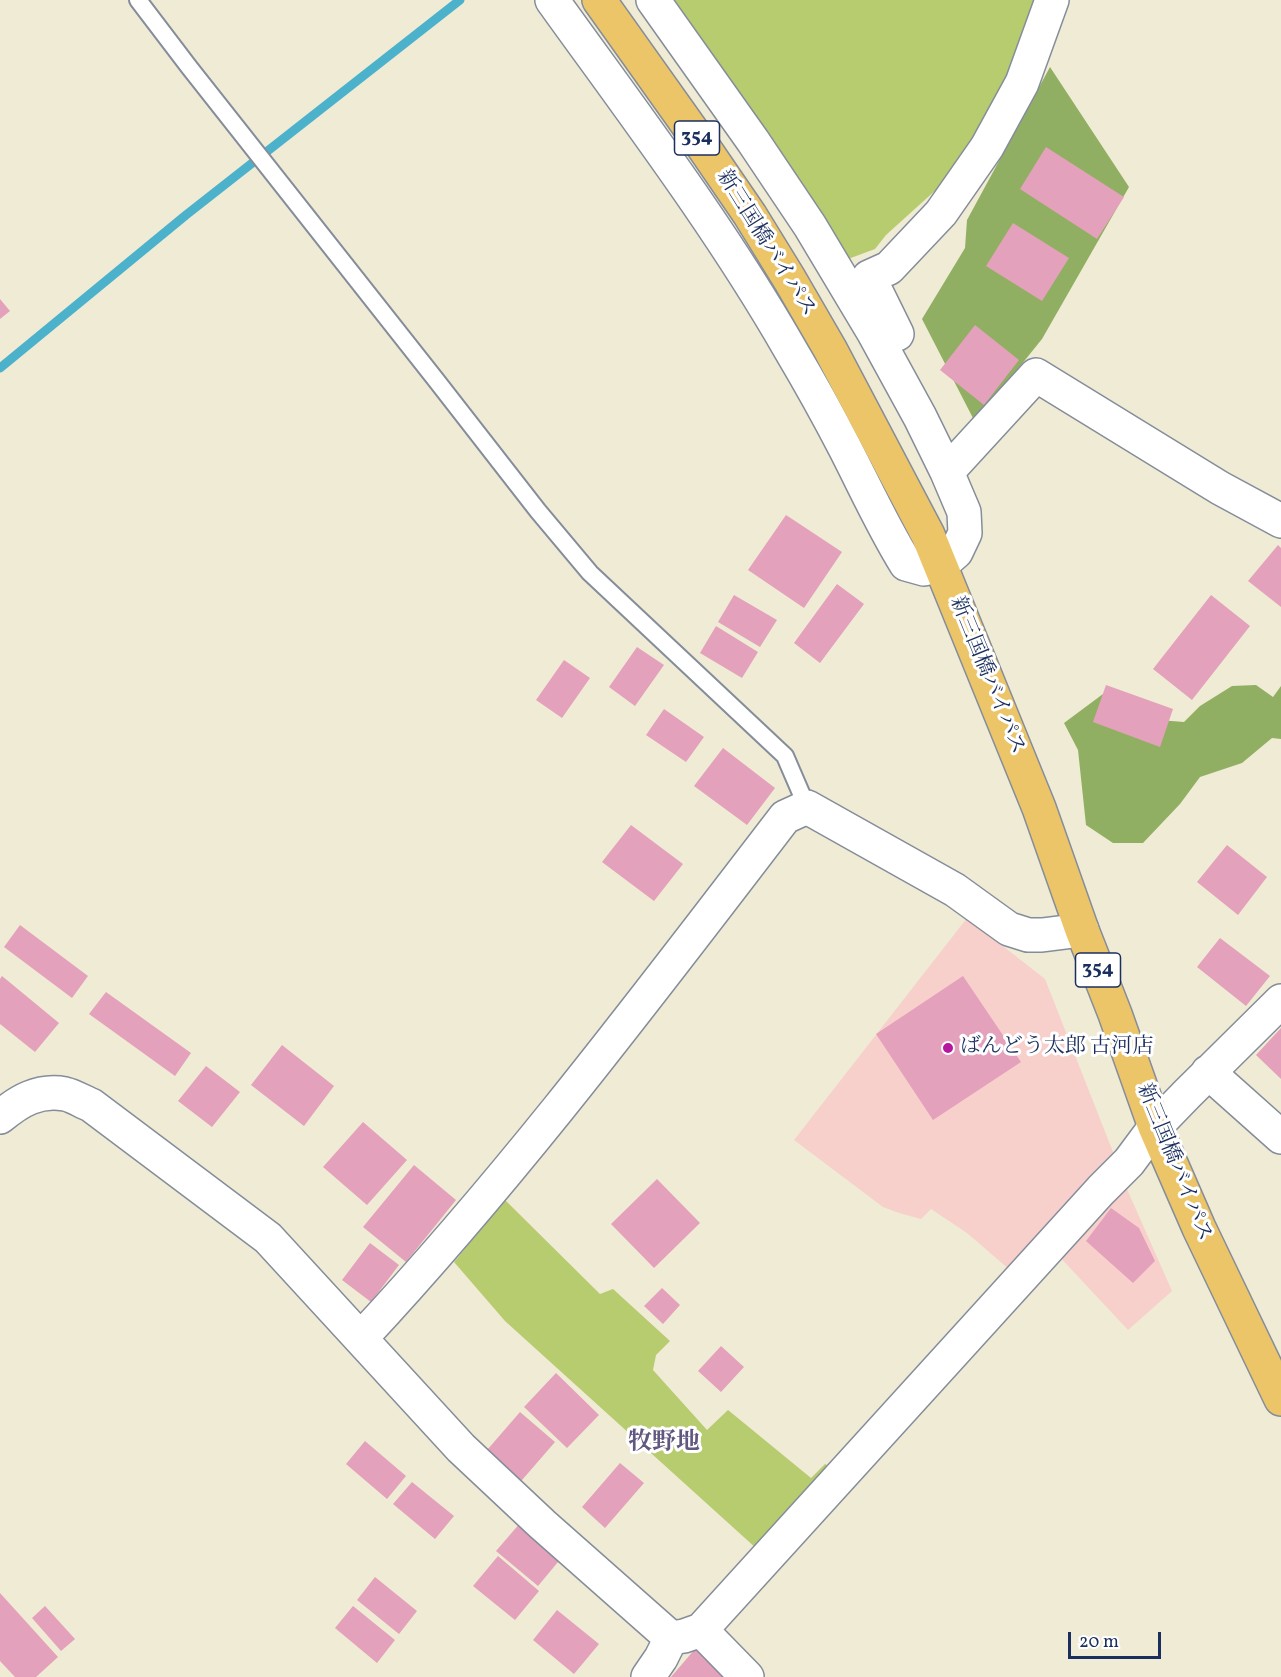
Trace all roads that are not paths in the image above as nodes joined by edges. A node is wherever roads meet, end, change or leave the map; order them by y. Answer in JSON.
{"nodes":[{"id":1,"x":138,"y":0,"type":"edge"},
{"id":2,"x":552,"y":0,"type":"edge"},
{"id":3,"x":599,"y":0,"type":"edge"},
{"id":4,"x":652,"y":0,"type":"edge"},
{"id":5,"x":1052,"y":0,"type":"edge"},
{"id":6,"x":952,"y":465,"type":"junction"},
{"id":7,"x":1281,"y":521,"type":"edge"},
{"id":8,"x":941,"y":565,"type":"junction"},
{"id":9,"x":807,"y":807,"type":"junction"},
{"id":10,"x":1082,"y":930,"type":"junction"},
{"id":11,"x":1281,"y":1001,"type":"edge"},
{"id":12,"x":1208,"y":1072,"type":"junction"},
{"id":13,"x":0,"y":1117,"type":"edge"},
{"id":14,"x":1155,"y":1127,"type":"junction"},
{"id":15,"x":1281,"y":1137,"type":"edge"},
{"id":16,"x":361,"y":1338,"type":"junction"},
{"id":17,"x":1281,"y":1399,"type":"edge"},
{"id":18,"x":686,"y":1634,"type":"junction"},
{"id":19,"x":648,"y":1677,"type":"edge"},
{"id":20,"x":747,"y":1677,"type":"edge"}],
"edges":[{"from":1,"to":9,"type":"lane"},
{"from":2,"to":8,"type":"street"},
{"from":3,"to":8,"type":"highway","name":"新三国橋バイパス","number":"354"},
{"from":4,"to":6,"type":"street"},
{"from":5,"to":6,"type":"street"},
{"from":6,"to":7,"type":"street"},
{"from":6,"to":8,"type":"street"},
{"from":8,"to":10,"type":"highway","name":"新三国橋バイパス","number":"354"},
{"from":9,"to":10,"type":"street"},
{"from":9,"to":16,"type":"street"},
{"from":10,"to":14,"type":"highway","name":"新三国橋バイパス","number":"354"},
{"from":11,"to":12,"type":"street"},
{"from":12,"to":14,"type":"street"},
{"from":12,"to":15,"type":"street"},
{"from":13,"to":16,"type":"street"},
{"from":14,"to":17,"type":"highway","name":"新三国橋バイパス","number":"354"},
{"from":14,"to":18,"type":"street"},
{"from":16,"to":18,"type":"street"},
{"from":18,"to":19,"type":"street"},
{"from":18,"to":20,"type":"street"}]}
